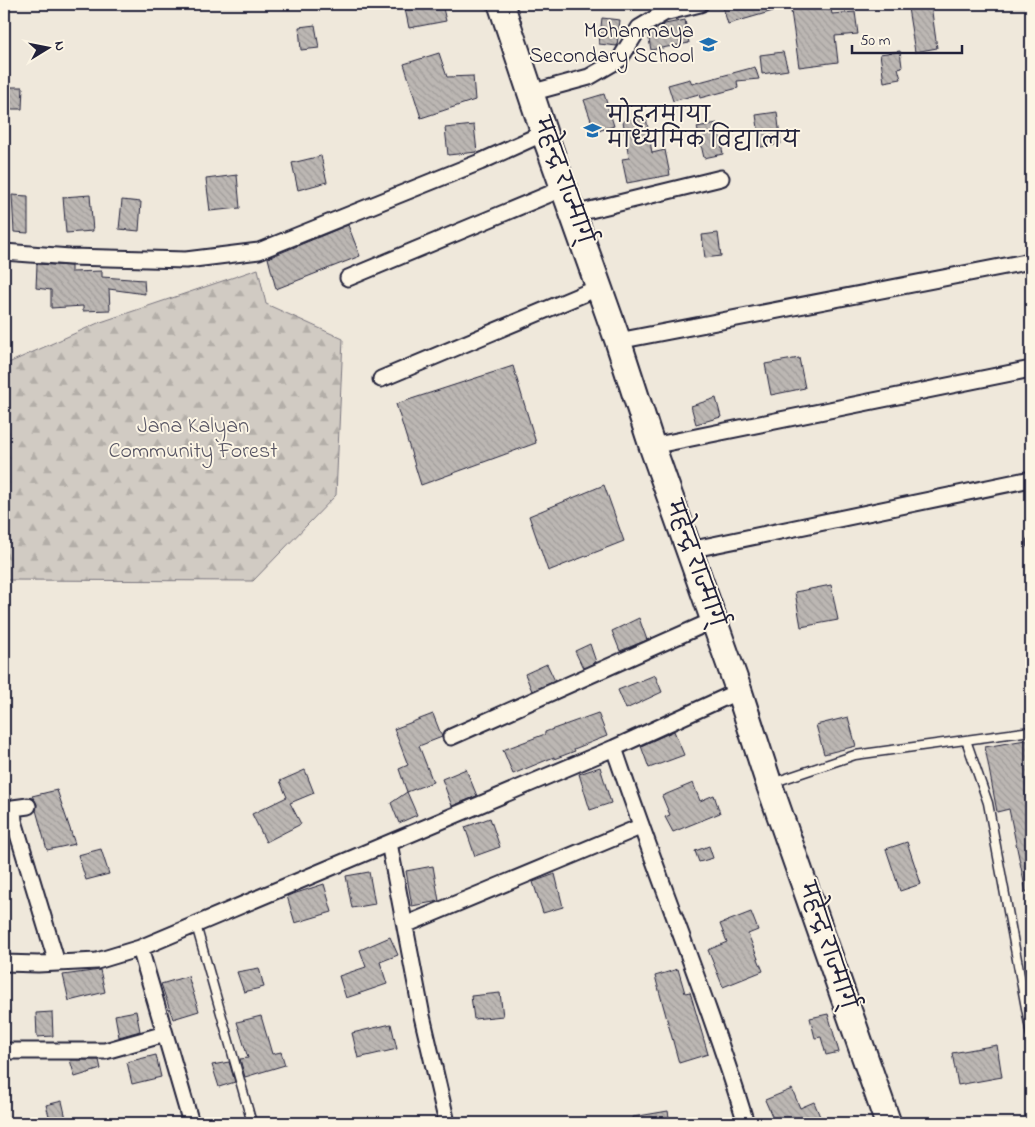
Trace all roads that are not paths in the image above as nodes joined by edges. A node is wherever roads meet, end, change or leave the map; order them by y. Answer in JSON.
{"nodes":[{"id":1,"x":500,"y":4,"type":"edge"},
{"id":2,"x":700,"y":4,"type":"edge"},
{"id":3,"x":530,"y":93,"type":"junction"},
{"id":4,"x":544,"y":133,"type":"junction"},
{"id":5,"x":721,"y":178,"type":"dead end"},
{"id":6,"x":564,"y":188,"type":"junction"},
{"id":7,"x":574,"y":214,"type":"junction"},
{"id":8,"x":4,"y":252,"type":"edge"},
{"id":9,"x":1031,"y":261,"type":"edge"},
{"id":10,"x":348,"y":278,"type":"dead end"},
{"id":11,"x":600,"y":287,"type":"junction"},
{"id":12,"x":618,"y":341,"type":"junction"},
{"id":13,"x":1031,"y":368,"type":"edge"},
{"id":14,"x":381,"y":379,"type":"dead end"},
{"id":15,"x":652,"y":446,"type":"junction"},
{"id":16,"x":1031,"y":479,"type":"edge"},
{"id":17,"x":690,"y":550,"type":"junction"},
{"id":18,"x":714,"y":620,"type":"junction"},
{"id":19,"x":739,"y":691,"type":"junction"},
{"id":20,"x":1031,"y":731,"type":"edge"},
{"id":21,"x":451,"y":737,"type":"dead end"},
{"id":22,"x":966,"y":740,"type":"junction"},
{"id":23,"x":614,"y":748,"type":"junction"},
{"id":24,"x":769,"y":784,"type":"junction"},
{"id":25,"x":28,"y":806,"type":"dead end"},
{"id":26,"x":640,"y":827,"type":"junction"},
{"id":27,"x":389,"y":843,"type":"junction"},
{"id":28,"x":196,"y":925,"type":"junction"},
{"id":29,"x":405,"y":925,"type":"junction"},
{"id":30,"x":140,"y":948,"type":"junction"},
{"id":31,"x":4,"y":963,"type":"edge"},
{"id":32,"x":57,"y":963,"type":"junction"},
{"id":33,"x":165,"y":1034,"type":"junction"},
{"id":34,"x":1031,"y":1035,"type":"edge"},
{"id":35,"x":4,"y":1051,"type":"edge"},
{"id":36,"x":191,"y":1123,"type":"edge"},
{"id":37,"x":252,"y":1123,"type":"edge"},
{"id":38,"x":448,"y":1123,"type":"edge"},
{"id":39,"x":746,"y":1123,"type":"edge"},
{"id":40,"x":888,"y":1123,"type":"edge"}],
"edges":[{"from":1,"to":3,"type":"highway","name":"महेन्द्र राज्मार्ग्"},
{"from":2,"to":3,"type":"street"},
{"from":3,"to":4,"type":"highway","name":"महेन्द्र राज्मार्ग्"},
{"from":4,"to":6,"type":"highway","name":"महेन्द्र राज्मार्ग्"},
{"from":4,"to":8,"type":"street"},
{"from":5,"to":7,"type":"street"},
{"from":6,"to":7,"type":"highway","name":"महेन्द्र राज्मार्ग्"},
{"from":6,"to":10,"type":"street"},
{"from":7,"to":11,"type":"highway","name":"महेन्द्र राज्मार्ग्"},
{"from":9,"to":12,"type":"street"},
{"from":11,"to":12,"type":"highway","name":"महेन्द्र राज्मार्ग्"},
{"from":11,"to":14,"type":"street"},
{"from":12,"to":15,"type":"highway","name":"महेन्द्र राज्मार्ग्"},
{"from":13,"to":15,"type":"street"},
{"from":15,"to":17,"type":"highway","name":"महेन्द्र राज्मार्ग्"},
{"from":16,"to":17,"type":"street"},
{"from":17,"to":18,"type":"highway","name":"महेन्द्र राज्मार्ग्"},
{"from":18,"to":19,"type":"highway","name":"महेन्द्र राज्मार्ग्"},
{"from":18,"to":21,"type":"street"},
{"from":19,"to":23,"type":"street"},
{"from":19,"to":24,"type":"highway","name":"महेन्द्र राज्मार्ग्"},
{"from":20,"to":22,"type":"lane"},
{"from":22,"to":24,"type":"lane"},
{"from":22,"to":34,"type":"lane"},
{"from":23,"to":26,"type":"street"},
{"from":23,"to":27,"type":"street"},
{"from":24,"to":40,"type":"highway","name":"महेन्द्र राज्मार्ग्"},
{"from":25,"to":32,"type":"street"},
{"from":26,"to":29,"type":"street"},
{"from":26,"to":39,"type":"street"},
{"from":27,"to":28,"type":"street"},
{"from":27,"to":29,"type":"street"},
{"from":28,"to":30,"type":"street"},
{"from":28,"to":37,"type":"lane"},
{"from":29,"to":38,"type":"street"},
{"from":30,"to":32,"type":"street"},
{"from":30,"to":33,"type":"street"},
{"from":31,"to":32,"type":"street"},
{"from":33,"to":35,"type":"street"},
{"from":33,"to":36,"type":"street"}]}
